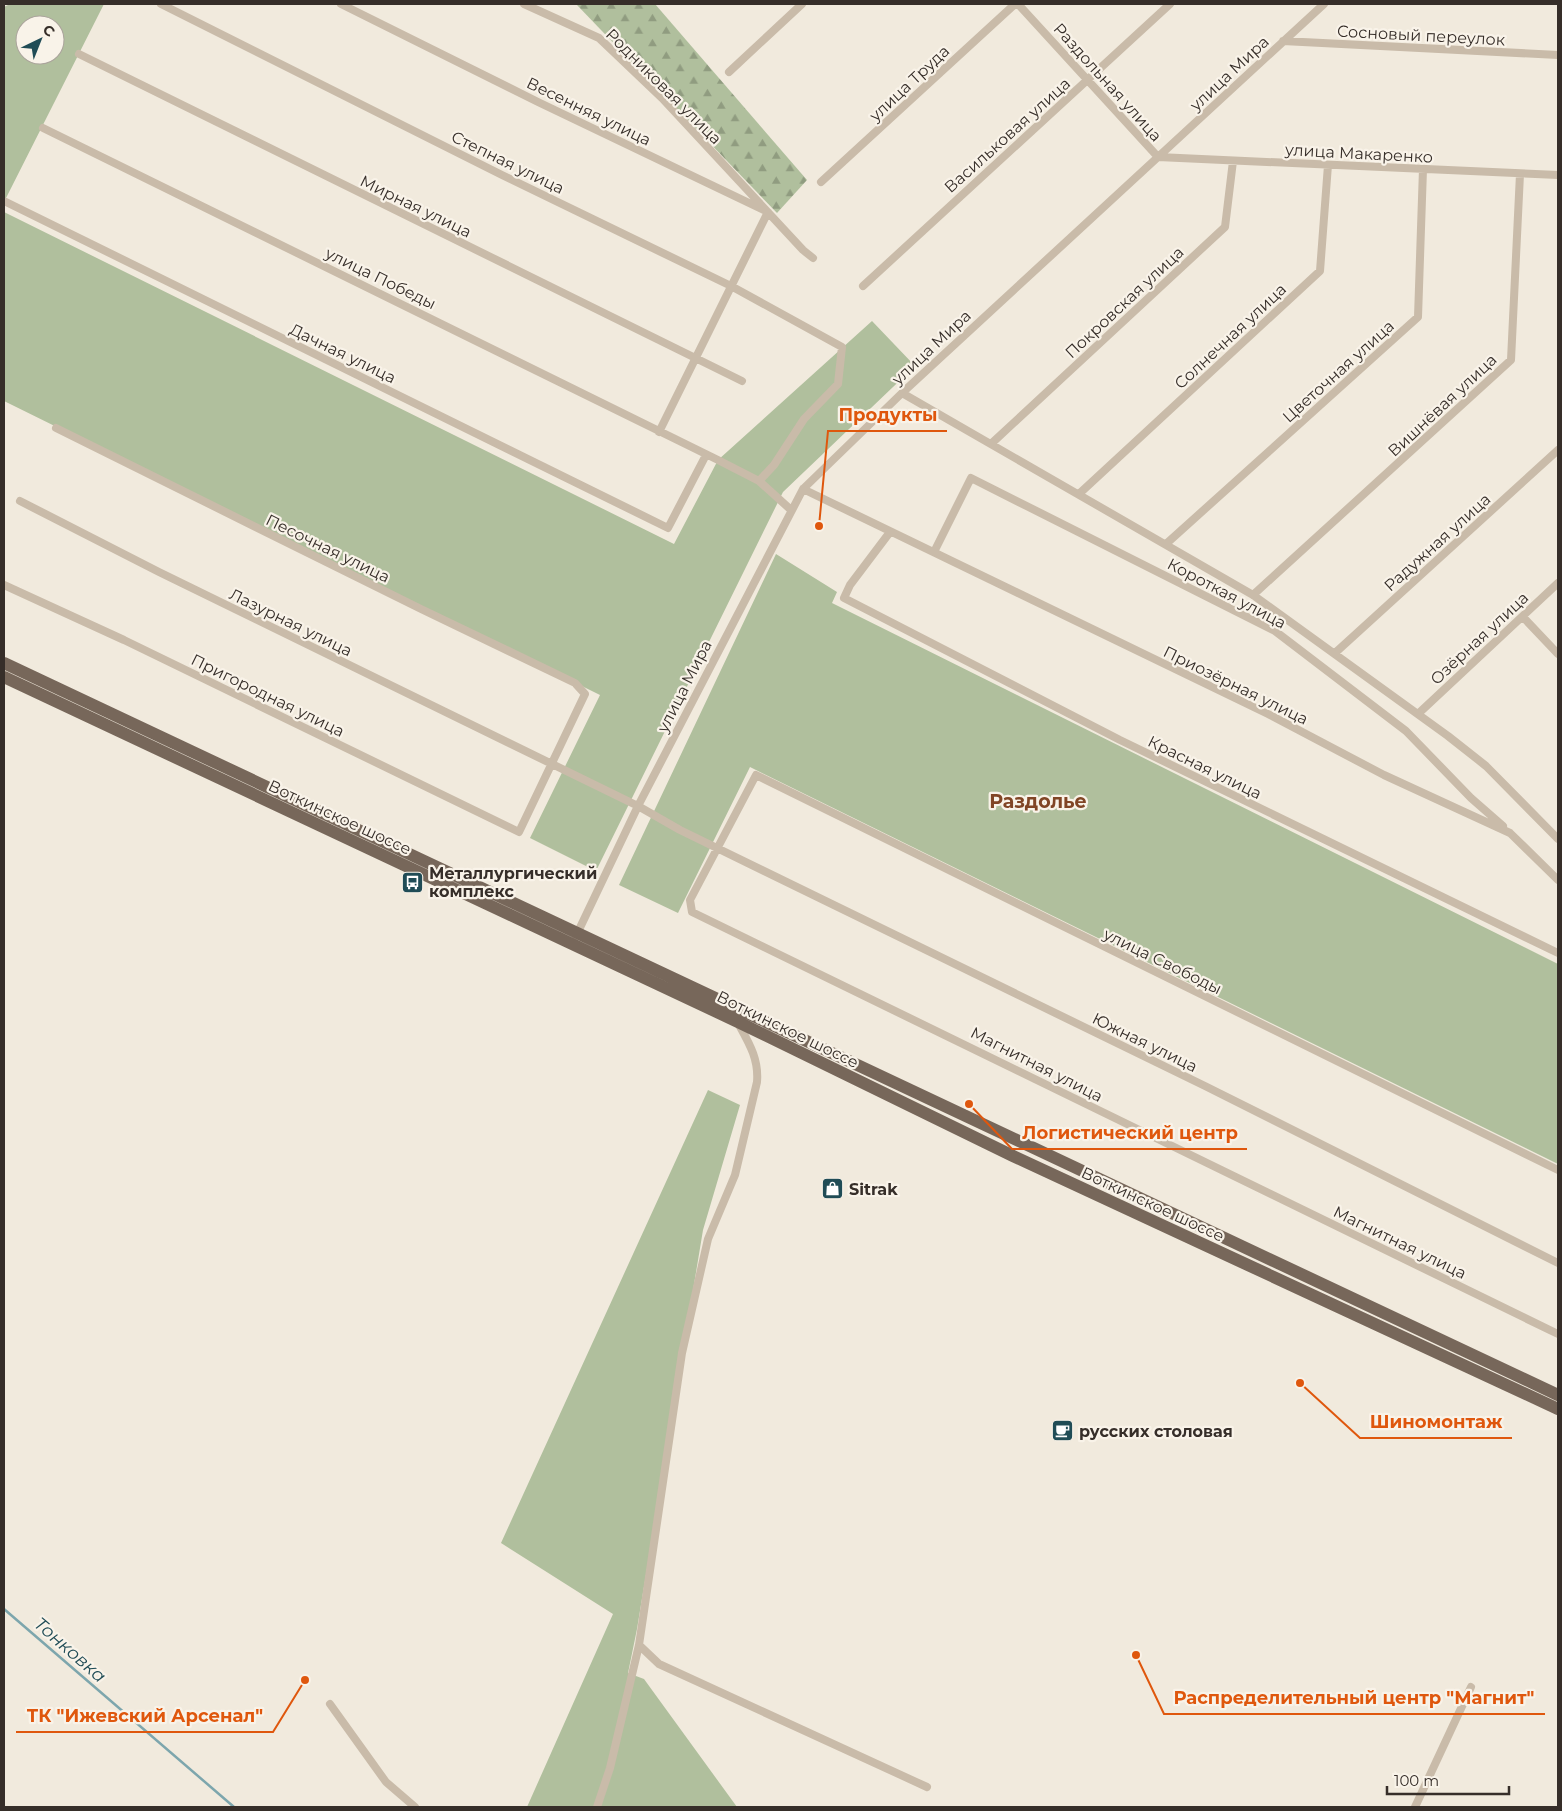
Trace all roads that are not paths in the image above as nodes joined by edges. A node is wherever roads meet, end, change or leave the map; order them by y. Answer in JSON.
{"nodes":[{"id":1,"x":161,"y":4,"type":"edge"},
{"id":2,"x":341,"y":4,"type":"edge"},
{"id":3,"x":524,"y":4,"type":"edge"},
{"id":4,"x":802,"y":4,"type":"edge"},
{"id":5,"x":1017,"y":4,"type":"edge"},
{"id":6,"x":1170,"y":4,"type":"edge"},
{"id":7,"x":1324,"y":4,"type":"edge"},
{"id":8,"x":1283,"y":41,"type":"junction"},
{"id":9,"x":79,"y":54,"type":"dead end"},
{"id":10,"x":1558,"y":56,"type":"edge"},
{"id":11,"x":729,"y":72,"type":"dead end"},
{"id":12,"x":1087,"y":80,"type":"junction"},
{"id":13,"x":43,"y":128,"type":"dead end"},
{"id":14,"x":1158,"y":158,"type":"junction"},
{"id":15,"x":1233,"y":161,"type":"junction"},
{"id":16,"x":1328,"y":165,"type":"junction"},
{"id":17,"x":1423,"y":169,"type":"junction"},
{"id":18,"x":1520,"y":174,"type":"junction"},
{"id":19,"x":1558,"y":175,"type":"edge"},
{"id":20,"x":821,"y":182,"type":"dead end"},
{"id":21,"x":6,"y":202,"type":"dead end"},
{"id":22,"x":768,"y":212,"type":"junction"},
{"id":23,"x":813,"y":258,"type":"dead end"},
{"id":24,"x":731,"y":286,"type":"junction"},
{"id":25,"x":863,"y":286,"type":"dead end"},
{"id":26,"x":696,"y":359,"type":"junction"},
{"id":27,"x":742,"y":381,"type":"dead end"},
{"id":28,"x":902,"y":393,"type":"junction"},
{"id":29,"x":56,"y":428,"type":"dead end"},
{"id":30,"x":659,"y":432,"type":"junction"},
{"id":31,"x":992,"y":443,"type":"junction"},
{"id":32,"x":1558,"y":450,"type":"edge"},
{"id":33,"x":706,"y":454,"type":"junction"},
{"id":34,"x":759,"y":481,"type":"junction"},
{"id":35,"x":802,"y":489,"type":"junction"},
{"id":36,"x":1080,"y":493,"type":"junction"},
{"id":37,"x":20,"y":501,"type":"dead end"},
{"id":38,"x":790,"y":509,"type":"junction"},
{"id":39,"x":890,"y":532,"type":"junction"},
{"id":40,"x":1166,"y":544,"type":"junction"},
{"id":41,"x":934,"y":552,"type":"junction"},
{"id":42,"x":1558,"y":583,"type":"edge"},
{"id":43,"x":4,"y":585,"type":"edge"},
{"id":44,"x":1253,"y":595,"type":"junction"},
{"id":45,"x":1523,"y":617,"type":"junction"},
{"id":46,"x":1335,"y":654,"type":"junction"},
{"id":47,"x":1558,"y":654,"type":"edge"},
{"id":48,"x":4,"y":664,"type":"edge"},
{"id":49,"x":4,"y":677,"type":"edge"},
{"id":50,"x":1418,"y":713,"type":"junction"},
{"id":51,"x":551,"y":764,"type":"junction"},
{"id":52,"x":638,"y":806,"type":"junction"},
{"id":53,"x":1510,"y":833,"type":"junction"},
{"id":54,"x":1558,"y":839,"type":"edge"},
{"id":55,"x":719,"y":847,"type":"junction"},
{"id":56,"x":1558,"y":880,"type":"edge"},
{"id":57,"x":575,"y":939,"type":"junction"},
{"id":58,"x":1558,"y":952,"type":"edge"},
{"id":59,"x":738,"y":1022,"type":"junction"},
{"id":60,"x":1558,"y":1170,"type":"edge"},
{"id":61,"x":1558,"y":1263,"type":"edge"},
{"id":62,"x":1558,"y":1334,"type":"edge"},
{"id":63,"x":1558,"y":1395,"type":"edge"},
{"id":64,"x":1558,"y":1409,"type":"edge"},
{"id":65,"x":639,"y":1645,"type":"junction"},
{"id":66,"x":1471,"y":1687,"type":"dead end"},
{"id":67,"x":330,"y":1704,"type":"dead end"},
{"id":68,"x":927,"y":1787,"type":"dead end"},
{"id":69,"x":415,"y":1807,"type":"edge"},
{"id":70,"x":597,"y":1807,"type":"edge"},
{"id":71,"x":1415,"y":1807,"type":"edge"}],
"edges":[{"from":1,"to":24,"type":"street","name":"Степная улица"},
{"from":2,"to":22,"type":"street","name":"Весенняя улица"},
{"from":3,"to":22,"type":"street","name":"Родниковая улица"},
{"from":4,"to":11,"type":"street"},
{"from":5,"to":12,"type":"street","name":"Раздольная улица"},
{"from":5,"to":20,"type":"street","name":"улица Труда"},
{"from":6,"to":12,"type":"street","name":"Васильковая улица"},
{"from":7,"to":8,"type":"street","name":"улица Мира"},
{"from":8,"to":10,"type":"street","name":"Сосновый переулок"},
{"from":8,"to":14,"type":"street","name":"улица Мира"},
{"from":9,"to":26,"type":"street","name":"Мирная улица"},
{"from":12,"to":14,"type":"street","name":"Раздольная улица"},
{"from":12,"to":25,"type":"street","name":"Васильковая улица"},
{"from":13,"to":30,"type":"street","name":"улица Победы"},
{"from":14,"to":15,"type":"street","name":"улица Макаренко"},
{"from":14,"to":28,"type":"street","name":"улица Мира"},
{"from":15,"to":16,"type":"street","name":"улица Макаренко"},
{"from":15,"to":31,"type":"street","name":"Покровская улица"},
{"from":16,"to":17,"type":"street","name":"улица Макаренко"},
{"from":16,"to":36,"type":"street","name":"Солнечная улица"},
{"from":17,"to":18,"type":"street","name":"улица Макаренко"},
{"from":17,"to":40,"type":"street","name":"Цветочная улица"},
{"from":18,"to":19,"type":"street","name":"улица Макаренко"},
{"from":18,"to":44,"type":"street","name":"Вишнёвая улица"},
{"from":21,"to":33,"type":"street","name":"Дачная улица"},
{"from":22,"to":23,"type":"street","name":"Весенняя улица"},
{"from":22,"to":24,"type":"street"},
{"from":24,"to":26,"type":"street"},
{"from":24,"to":34,"type":"street","name":"Степная улица"},
{"from":26,"to":27,"type":"street","name":"Мирная улица"},
{"from":26,"to":30,"type":"street"},
{"from":28,"to":31,"type":"street"},
{"from":28,"to":35,"type":"street","name":"улица Мира"},
{"from":29,"to":51,"type":"street","name":"Песочная улица"},
{"from":30,"to":33,"type":"street","name":"улица Победы"},
{"from":31,"to":36,"type":"street"},
{"from":32,"to":46,"type":"street","name":"Радужная улица"},
{"from":33,"to":34,"type":"street","name":"улица Победы"},
{"from":34,"to":38,"type":"street","name":"улица Победы"},
{"from":35,"to":38,"type":"street","name":"улица Мира"},
{"from":35,"to":39,"type":"street","name":"Приозёрная улица"},
{"from":36,"to":40,"type":"street"},
{"from":37,"to":51,"type":"street","name":"Лазурная улица"},
{"from":38,"to":52,"type":"street","name":"улица Мира"},
{"from":39,"to":41,"type":"street","name":"Приозёрная улица"},
{"from":39,"to":58,"type":"street","name":"Красная улица"},
{"from":40,"to":44,"type":"street"},
{"from":41,"to":53,"type":"street","name":"Приозёрная улица"},
{"from":41,"to":53,"type":"street","name":"Короткая улица"},
{"from":42,"to":45,"type":"street","name":"Озёрная улица"},
{"from":43,"to":51,"type":"street","name":"Пригородная улица"},
{"from":44,"to":46,"type":"street"},
{"from":45,"to":47,"type":"street"},
{"from":45,"to":50,"type":"street","name":"Озёрная улица"},
{"from":46,"to":50,"type":"street"},
{"from":48,"to":57,"type":"main road","name":"Воткинское шоссе"},
{"from":49,"to":57,"type":"main road","name":"Воткинское шоссе"},
{"from":50,"to":54,"type":"street"},
{"from":51,"to":52,"type":"street","name":"Лазурная улица"},
{"from":52,"to":55,"type":"street","name":"Южная улица"},
{"from":52,"to":57,"type":"street","name":"улица Мира"},
{"from":53,"to":56,"type":"street","name":"Приозёрная улица"},
{"from":55,"to":60,"type":"street","name":"улица Свободы"},
{"from":55,"to":61,"type":"street","name":"Южная улица"},
{"from":55,"to":62,"type":"street","name":"Магнитная улица"},
{"from":57,"to":59,"type":"main road","name":"Воткинское шоссе"},
{"from":57,"to":63,"type":"main road","name":"Воткинское шоссе"},
{"from":59,"to":64,"type":"main road","name":"Воткинское шоссе"},
{"from":59,"to":65,"type":"street"},
{"from":65,"to":68,"type":"street"},
{"from":65,"to":70,"type":"street"},
{"from":66,"to":71,"type":"street"},
{"from":67,"to":69,"type":"street"}]}
